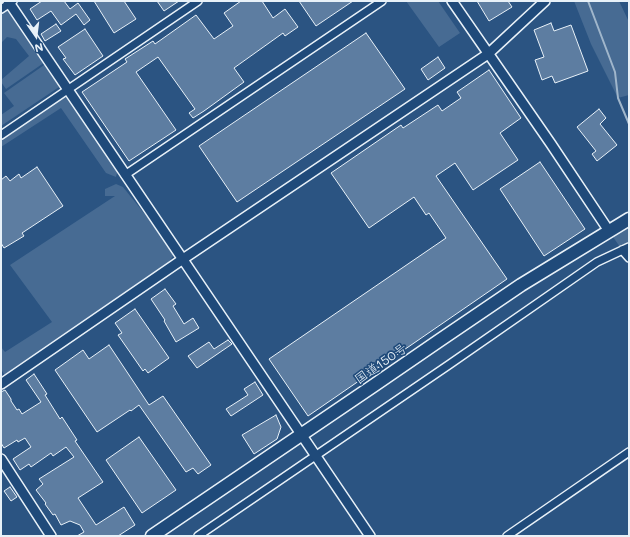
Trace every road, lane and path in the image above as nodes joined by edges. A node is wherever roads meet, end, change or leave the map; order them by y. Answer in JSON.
{"nodes":[{"id":1,"x":198,"y":1,"type":"edge"},
{"id":2,"x":382,"y":1,"type":"edge"},
{"id":3,"x":452,"y":1,"type":"edge"},
{"id":4,"x":545,"y":1,"type":"edge"},
{"id":5,"x":10,"y":2,"type":"edge"},
{"id":6,"x":1,"y":9,"type":"edge"},
{"id":7,"x":488,"y":54,"type":"junction"},
{"id":8,"x":67,"y":90,"type":"junction"},
{"id":9,"x":1,"y":135,"type":"edge"},
{"id":10,"x":125,"y":175,"type":"junction"},
{"id":11,"x":629,"y":219,"type":"edge"},
{"id":12,"x":609,"y":231,"type":"junction"},
{"id":13,"x":626,"y":248,"type":"edge"},
{"id":14,"x":629,"y":258,"type":"edge"},
{"id":15,"x":183,"y":260,"type":"junction"},
{"id":16,"x":1,"y":384,"type":"edge"},
{"id":17,"x":302,"y":435,"type":"junction"},
{"id":18,"x":629,"y":452,"type":"edge"},
{"id":19,"x":316,"y":456,"type":"junction"},
{"id":20,"x":1,"y":459,"type":"edge"},
{"id":21,"x":51,"y":536,"type":"edge"},
{"id":22,"x":152,"y":536,"type":"edge"},
{"id":23,"x":198,"y":536,"type":"edge"},
{"id":24,"x":370,"y":536,"type":"edge"},
{"id":25,"x":507,"y":536,"type":"edge"}],
"edges":[{"from":1,"to":8,"type":"street"},
{"from":2,"to":10,"type":"street"},
{"from":3,"to":7,"type":"street"},
{"from":4,"to":7,"type":"street"},
{"from":5,"to":6,"type":"street"},
{"from":5,"to":8,"type":"street"},
{"from":7,"to":12,"type":"street"},
{"from":7,"to":15,"type":"street"},
{"from":8,"to":9,"type":"street"},
{"from":8,"to":10,"type":"street"},
{"from":10,"to":15,"type":"street"},
{"from":11,"to":12,"type":"highway","name":"国道150号"},
{"from":12,"to":17,"type":"highway","name":"国道150号"},
{"from":13,"to":14,"type":"street"},
{"from":13,"to":19,"type":"street"},
{"from":15,"to":16,"type":"street"},
{"from":15,"to":17,"type":"street"},
{"from":17,"to":19,"type":"street"},
{"from":17,"to":22,"type":"highway","name":"国道150号"},
{"from":18,"to":25,"type":"street"},
{"from":19,"to":23,"type":"street"},
{"from":19,"to":24,"type":"street"},
{"from":20,"to":21,"type":"street"}]}
